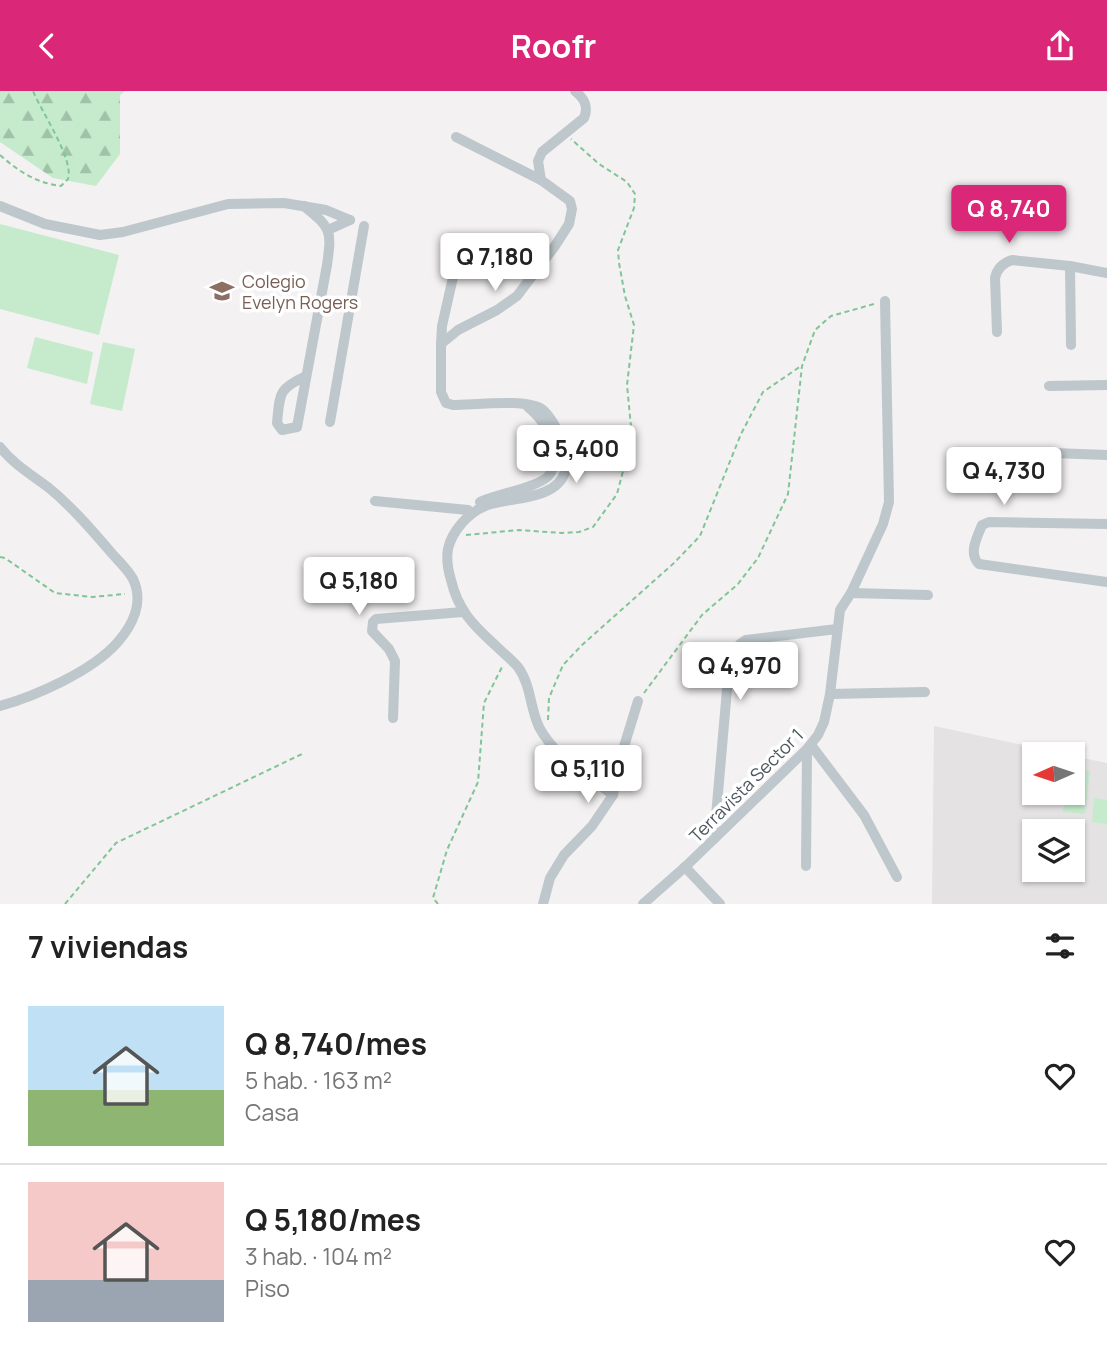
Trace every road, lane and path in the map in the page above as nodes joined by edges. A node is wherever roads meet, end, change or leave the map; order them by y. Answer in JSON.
{"nodes":[{"id":1,"x":33,"y":91,"type":"edge"},
{"id":2,"x":575,"y":91,"type":"edge"},
{"id":3,"x":565,"y":134,"type":"junction"},
{"id":4,"x":456,"y":137,"type":"dead end"},
{"id":5,"x":0,"y":155,"type":"edge"},
{"id":6,"x":541,"y":180,"type":"junction"},
{"id":7,"x":0,"y":206,"type":"edge"},
{"id":8,"x":303,"y":206,"type":"junction"},
{"id":9,"x":364,"y":226,"type":"dead end"},
{"id":10,"x":328,"y":230,"type":"junction"},
{"id":11,"x":456,"y":264,"type":"dead end"},
{"id":12,"x":1070,"y":266,"type":"junction"},
{"id":13,"x":1107,"y":273,"type":"edge"},
{"id":14,"x":885,"y":301,"type":"joint"},
{"id":15,"x":997,"y":332,"type":"dead end"},
{"id":16,"x":441,"y":344,"type":"junction"},
{"id":17,"x":1071,"y":345,"type":"dead end"},
{"id":18,"x":802,"y":366,"type":"junction"},
{"id":19,"x":306,"y":376,"type":"junction"},
{"id":20,"x":1107,"y":385,"type":"edge"},
{"id":21,"x":1049,"y":386,"type":"dead end"},
{"id":22,"x":525,"y":404,"type":"junction"},
{"id":23,"x":330,"y":422,"type":"dead end"},
{"id":24,"x":0,"y":447,"type":"edge"},
{"id":25,"x":1053,"y":453,"type":"dead end"},
{"id":26,"x":1107,"y":455,"type":"edge"},
{"id":27,"x":375,"y":501,"type":"dead end"},
{"id":28,"x":468,"y":510,"type":"junction"},
{"id":29,"x":1107,"y":524,"type":"edge"},
{"id":30,"x":460,"y":527,"type":"junction"},
{"id":31,"x":451,"y":537,"type":"junction"},
{"id":32,"x":0,"y":557,"type":"edge"},
{"id":33,"x":1107,"y":582,"type":"edge"},
{"id":34,"x":137,"y":593,"type":"junction"},
{"id":35,"x":851,"y":593,"type":"junction"},
{"id":36,"x":928,"y":595,"type":"dead end"},
{"id":37,"x":463,"y":612,"type":"junction"},
{"id":38,"x":837,"y":629,"type":"junction"},
{"id":39,"x":507,"y":657,"type":"junction"},
{"id":40,"x":925,"y":692,"type":"dead end"},
{"id":41,"x":830,"y":694,"type":"junction"},
{"id":42,"x":638,"y":701,"type":"joint"},
{"id":43,"x":0,"y":706,"type":"edge"},
{"id":44,"x":393,"y":718,"type":"dead end"},
{"id":45,"x":548,"y":719,"type":"dead end"},
{"id":46,"x":809,"y":748,"type":"junction"},
{"id":47,"x":302,"y":754,"type":"dead end"},
{"id":48,"x":613,"y":795,"type":"junction"},
{"id":49,"x":713,"y":839,"type":"junction"},
{"id":50,"x":806,"y":866,"type":"dead end"},
{"id":51,"x":685,"y":867,"type":"junction"},
{"id":52,"x":897,"y":877,"type":"dead end"},
{"id":53,"x":65,"y":904,"type":"edge"},
{"id":54,"x":438,"y":904,"type":"edge"},
{"id":55,"x":543,"y":904,"type":"edge"},
{"id":56,"x":643,"y":904,"type":"edge"},
{"id":57,"x":720,"y":904,"type":"edge"}],
"edges":[{"from":1,"to":5,"type":"path"},
{"from":2,"to":3,"type":"street"},
{"from":3,"to":6,"type":"street"},
{"from":3,"to":31,"type":"path"},
{"from":4,"to":6,"type":"street"},
{"from":6,"to":16,"type":"street"},
{"from":7,"to":8,"type":"street"},
{"from":8,"to":10,"type":"street"},
{"from":8,"to":10,"type":"street"},
{"from":9,"to":23,"type":"street"},
{"from":10,"to":19,"type":"street"},
{"from":11,"to":16,"type":"street"},
{"from":12,"to":13,"type":"street"},
{"from":12,"to":15,"type":"street"},
{"from":12,"to":17,"type":"street"},
{"from":14,"to":18,"type":"path"},
{"from":14,"to":35,"type":"street","name":"Terravista Sector 1"},
{"from":16,"to":22,"type":"street"},
{"from":18,"to":42,"type":"path"},
{"from":18,"to":45,"type":"path"},
{"from":19,"to":19,"type":"street"},
{"from":20,"to":21,"type":"street"},
{"from":22,"to":28,"type":"street"},
{"from":22,"to":30,"type":"street"},
{"from":24,"to":34,"type":"street"},
{"from":25,"to":26,"type":"street"},
{"from":27,"to":28,"type":"street"},
{"from":28,"to":30,"type":"street"},
{"from":29,"to":33,"type":"street"},
{"from":30,"to":31,"type":"street"},
{"from":31,"to":37,"type":"street"},
{"from":32,"to":34,"type":"path"},
{"from":34,"to":43,"type":"street"},
{"from":35,"to":36,"type":"street"},
{"from":35,"to":38,"type":"street","name":"Terravista Sector 1"},
{"from":37,"to":39,"type":"street"},
{"from":37,"to":44,"type":"street"},
{"from":38,"to":41,"type":"street","name":"Terravista Sector 1"},
{"from":38,"to":49,"type":"street"},
{"from":39,"to":48,"type":"street"},
{"from":39,"to":54,"type":"path"},
{"from":40,"to":41,"type":"street"},
{"from":41,"to":46,"type":"street","name":"Terravista Sector 1"},
{"from":42,"to":48,"type":"street"},
{"from":46,"to":49,"type":"street","name":"Terravista Sector 1"},
{"from":46,"to":50,"type":"street"},
{"from":46,"to":52,"type":"street"},
{"from":47,"to":53,"type":"path"},
{"from":48,"to":55,"type":"street"},
{"from":49,"to":51,"type":"street","name":"Terravista Sector 1"},
{"from":51,"to":56,"type":"street","name":"Terravista Sector 1"},
{"from":51,"to":57,"type":"street"}]}
